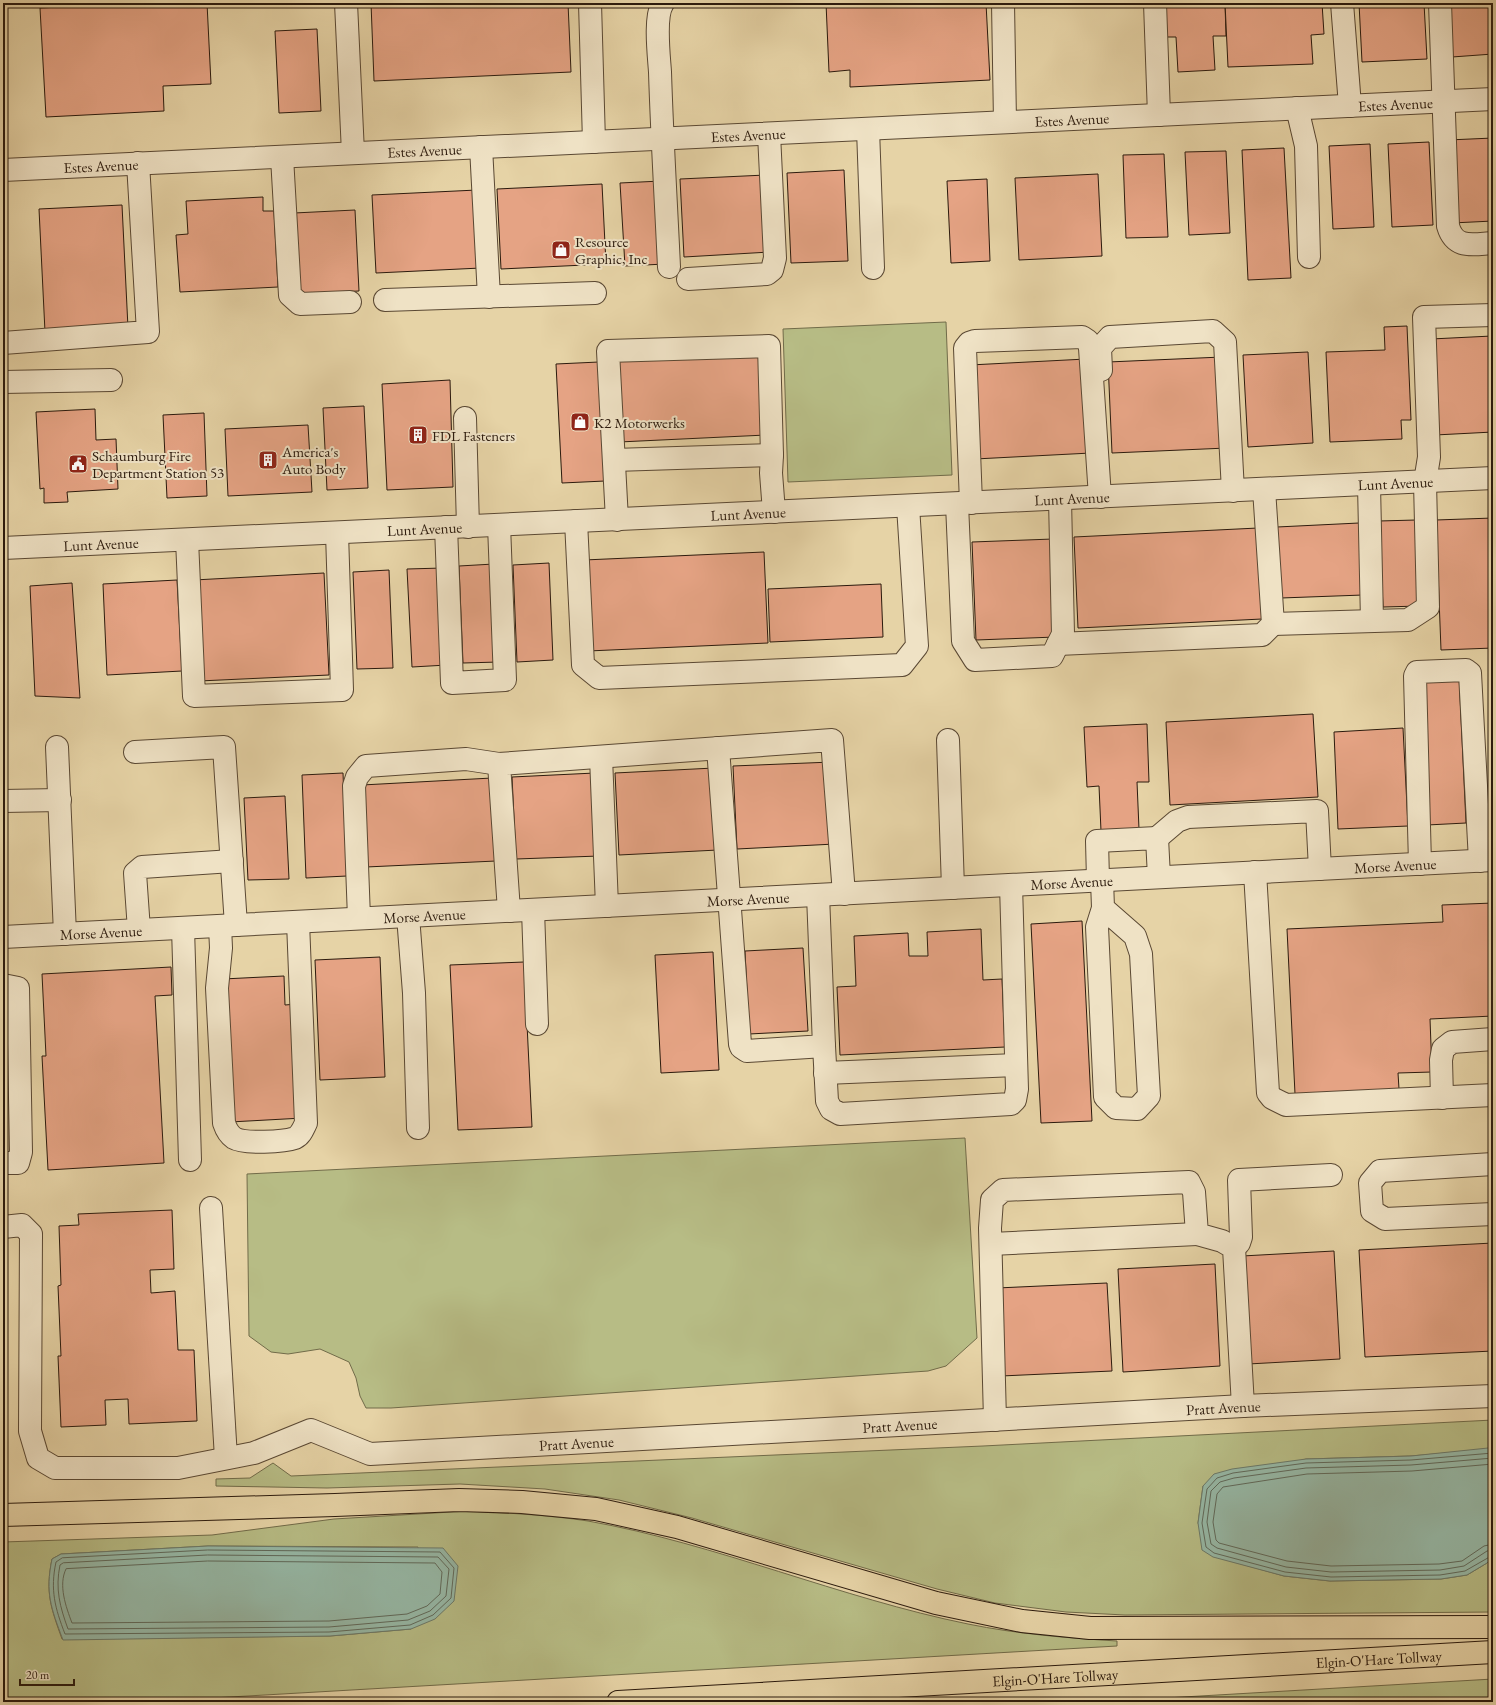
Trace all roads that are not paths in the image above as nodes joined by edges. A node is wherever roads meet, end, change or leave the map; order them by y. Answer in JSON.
{"nodes":[{"id":1,"x":346,"y":3,"type":"edge"},
{"id":2,"x":590,"y":3,"type":"edge"},
{"id":3,"x":663,"y":3,"type":"edge"},
{"id":4,"x":1003,"y":3,"type":"edge"},
{"id":5,"x":1154,"y":3,"type":"edge"},
{"id":6,"x":1342,"y":3,"type":"edge"},
{"id":7,"x":1353,"y":3,"type":"edge"},
{"id":8,"x":1429,"y":3,"type":"edge"},
{"id":9,"x":1440,"y":3,"type":"edge"},
{"id":10,"x":1493,"y":99,"type":"edge"},
{"id":11,"x":1439,"y":102,"type":"junction"},
{"id":12,"x":1354,"y":106,"type":"junction"},
{"id":13,"x":1297,"y":108,"type":"junction"},
{"id":14,"x":1159,"y":115,"type":"junction"},
{"id":15,"x":1005,"y":122,"type":"junction"},
{"id":16,"x":868,"y":129,"type":"junction"},
{"id":17,"x":769,"y":134,"type":"junction"},
{"id":18,"x":662,"y":139,"type":"junction"},
{"id":19,"x":594,"y":142,"type":"junction"},
{"id":20,"x":481,"y":147,"type":"junction"},
{"id":21,"x":353,"y":153,"type":"junction"},
{"id":22,"x":282,"y":157,"type":"junction"},
{"id":23,"x":138,"y":164,"type":"junction"},
{"id":24,"x":3,"y":170,"type":"edge"},
{"id":25,"x":1493,"y":243,"type":"edge"},
{"id":26,"x":1309,"y":257,"type":"dead end"},
{"id":27,"x":669,"y":267,"type":"dead end"},
{"id":28,"x":873,"y":268,"type":"dead end"},
{"id":29,"x":688,"y":278,"type":"dead end"},
{"id":30,"x":595,"y":293,"type":"dead end"},
{"id":31,"x":489,"y":296,"type":"junction"},
{"id":32,"x":385,"y":300,"type":"dead end"},
{"id":33,"x":350,"y":302,"type":"dead end"},
{"id":34,"x":1493,"y":315,"type":"edge"},
{"id":35,"x":3,"y":343,"type":"edge"},
{"id":36,"x":111,"y":380,"type":"dead end"},
{"id":37,"x":3,"y":382,"type":"edge"},
{"id":38,"x":465,"y":418,"type":"dead end"},
{"id":39,"x":772,"y":455,"type":"junction"},
{"id":40,"x":614,"y":460,"type":"junction"},
{"id":41,"x":1493,"y":478,"type":"edge"},
{"id":42,"x":1425,"y":482,"type":"junction"},
{"id":43,"x":1369,"y":485,"type":"junction"},
{"id":44,"x":1264,"y":489,"type":"junction"},
{"id":45,"x":1233,"y":491,"type":"junction"},
{"id":46,"x":1104,"y":497,"type":"junction"},
{"id":47,"x":1060,"y":499,"type":"junction"},
{"id":48,"x":964,"y":504,"type":"junction"},
{"id":49,"x":908,"y":506,"type":"junction"},
{"id":50,"x":774,"y":512,"type":"junction"},
{"id":51,"x":617,"y":520,"type":"junction"},
{"id":52,"x":576,"y":522,"type":"junction"},
{"id":53,"x":499,"y":525,"type":"junction"},
{"id":54,"x":468,"y":527,"type":"junction"},
{"id":55,"x":446,"y":528,"type":"junction"},
{"id":56,"x":337,"y":533,"type":"junction"},
{"id":57,"x":187,"y":540,"type":"junction"},
{"id":58,"x":3,"y":548,"type":"edge"},
{"id":59,"x":1372,"y":621,"type":"junction"},
{"id":60,"x":1273,"y":624,"type":"junction"},
{"id":61,"x":1058,"y":644,"type":"junction"},
{"id":62,"x":948,"y":740,"type":"dead end"},
{"id":63,"x":57,"y":747,"type":"dead end"},
{"id":64,"x":718,"y":748,"type":"junction"},
{"id":65,"x":135,"y":752,"type":"dead end"},
{"id":66,"x":601,"y":757,"type":"junction"},
{"id":67,"x":499,"y":764,"type":"junction"},
{"id":68,"x":60,"y":800,"type":"junction"},
{"id":69,"x":3,"y":801,"type":"edge"},
{"id":70,"x":1158,"y":838,"type":"junction"},
{"id":71,"x":1486,"y":860,"type":"edge"},
{"id":72,"x":232,"y":861,"type":"junction"},
{"id":73,"x":1420,"y":864,"type":"junction"},
{"id":74,"x":1320,"y":869,"type":"junction"},
{"id":75,"x":1255,"y":872,"type":"junction"},
{"id":76,"x":1159,"y":877,"type":"junction"},
{"id":77,"x":1100,"y":880,"type":"junction"},
{"id":78,"x":1011,"y":885,"type":"junction"},
{"id":79,"x":953,"y":888,"type":"junction"},
{"id":80,"x":844,"y":894,"type":"junction"},
{"id":81,"x":818,"y":895,"type":"junction"},
{"id":82,"x":730,"y":900,"type":"junction"},
{"id":83,"x":607,"y":906,"type":"junction"},
{"id":84,"x":1103,"y":908,"type":"junction"},
{"id":85,"x":533,"y":910,"type":"junction"},
{"id":86,"x":508,"y":911,"type":"junction"},
{"id":87,"x":408,"y":916,"type":"junction"},
{"id":88,"x":359,"y":918,"type":"junction"},
{"id":89,"x":298,"y":922,"type":"junction"},
{"id":90,"x":228,"y":925,"type":"junction"},
{"id":91,"x":183,"y":928,"type":"junction"},
{"id":92,"x":139,"y":930,"type":"junction"},
{"id":93,"x":64,"y":934,"type":"junction"},
{"id":94,"x":3,"y":937,"type":"edge"},
{"id":95,"x":3,"y":985,"type":"edge"},
{"id":96,"x":537,"y":1024,"type":"dead end"},
{"id":97,"x":1493,"y":1039,"type":"edge"},
{"id":98,"x":824,"y":1046,"type":"junction"},
{"id":99,"x":1016,"y":1065,"type":"junction"},
{"id":100,"x":825,"y":1073,"type":"junction"},
{"id":101,"x":1493,"y":1095,"type":"edge"},
{"id":102,"x":1442,"y":1098,"type":"junction"},
{"id":103,"x":418,"y":1128,"type":"dead end"},
{"id":104,"x":190,"y":1160,"type":"dead end"},
{"id":105,"x":3,"y":1163,"type":"edge"},
{"id":106,"x":1493,"y":1164,"type":"edge"},
{"id":107,"x":1331,"y":1175,"type":"dead end"},
{"id":108,"x":211,"y":1208,"type":"dead end"},
{"id":109,"x":1493,"y":1214,"type":"edge"},
{"id":110,"x":3,"y":1226,"type":"edge"},
{"id":111,"x":1197,"y":1234,"type":"junction"},
{"id":112,"x":991,"y":1244,"type":"junction"},
{"id":113,"x":1234,"y":1248,"type":"junction"},
{"id":114,"x":1493,"y":1396,"type":"edge"},
{"id":115,"x":1243,"y":1406,"type":"junction"},
{"id":116,"x":996,"y":1420,"type":"junction"},
{"id":117,"x":226,"y":1458,"type":"junction"},
{"id":118,"x":3,"y":1514,"type":"edge"},
{"id":119,"x":1493,"y":1627,"type":"edge"},
{"id":120,"x":1493,"y":1652,"type":"edge"},
{"id":121,"x":618,"y":1702,"type":"edge"}],
"edges":[{"from":1,"to":21,"type":"street"},
{"from":2,"to":19,"type":"street"},
{"from":3,"to":18,"type":"street"},
{"from":4,"to":15,"type":"street"},
{"from":5,"to":14,"type":"street"},
{"from":6,"to":12,"type":"street"},
{"from":7,"to":12,"type":"street"},
{"from":8,"to":11,"type":"street"},
{"from":9,"to":11,"type":"street"},
{"from":10,"to":11,"type":"street","name":"Estes Avenue"},
{"from":11,"to":12,"type":"street","name":"Estes Avenue"},
{"from":11,"to":25,"type":"street"},
{"from":12,"to":13,"type":"street","name":"Estes Avenue"},
{"from":13,"to":14,"type":"street","name":"Estes Avenue"},
{"from":13,"to":26,"type":"street"},
{"from":14,"to":15,"type":"street","name":"Estes Avenue"},
{"from":15,"to":16,"type":"street","name":"Estes Avenue"},
{"from":16,"to":17,"type":"street","name":"Estes Avenue"},
{"from":16,"to":28,"type":"street"},
{"from":17,"to":18,"type":"street","name":"Estes Avenue"},
{"from":17,"to":29,"type":"street"},
{"from":18,"to":19,"type":"street","name":"Estes Avenue"},
{"from":18,"to":27,"type":"street"},
{"from":19,"to":20,"type":"street","name":"Estes Avenue"},
{"from":20,"to":21,"type":"street","name":"Estes Avenue"},
{"from":20,"to":31,"type":"street"},
{"from":21,"to":22,"type":"street","name":"Estes Avenue"},
{"from":22,"to":23,"type":"street","name":"Estes Avenue"},
{"from":22,"to":33,"type":"street"},
{"from":23,"to":24,"type":"street","name":"Estes Avenue"},
{"from":23,"to":35,"type":"street"},
{"from":30,"to":31,"type":"street"},
{"from":31,"to":32,"type":"street"},
{"from":34,"to":42,"type":"street"},
{"from":36,"to":37,"type":"street"},
{"from":38,"to":54,"type":"street"},
{"from":39,"to":40,"type":"street"},
{"from":39,"to":40,"type":"street"},
{"from":39,"to":50,"type":"street"},
{"from":40,"to":51,"type":"street"},
{"from":41,"to":42,"type":"street","name":"Lunt Avenue"},
{"from":42,"to":43,"type":"street","name":"Lunt Avenue"},
{"from":42,"to":59,"type":"street"},
{"from":43,"to":44,"type":"street","name":"Lunt Avenue"},
{"from":43,"to":59,"type":"street"},
{"from":44,"to":45,"type":"street","name":"Lunt Avenue"},
{"from":44,"to":60,"type":"street"},
{"from":45,"to":46,"type":"street","name":"Lunt Avenue"},
{"from":45,"to":46,"type":"street"},
{"from":46,"to":47,"type":"street","name":"Lunt Avenue"},
{"from":46,"to":48,"type":"street"},
{"from":47,"to":48,"type":"street","name":"Lunt Avenue"},
{"from":47,"to":61,"type":"street"},
{"from":48,"to":49,"type":"street","name":"Lunt Avenue"},
{"from":48,"to":61,"type":"street"},
{"from":49,"to":50,"type":"street","name":"Lunt Avenue"},
{"from":49,"to":52,"type":"street"},
{"from":50,"to":51,"type":"street","name":"Lunt Avenue"},
{"from":51,"to":52,"type":"street","name":"Lunt Avenue"},
{"from":52,"to":53,"type":"street","name":"Lunt Avenue"},
{"from":53,"to":54,"type":"street","name":"Lunt Avenue"},
{"from":53,"to":55,"type":"street"},
{"from":54,"to":55,"type":"street","name":"Lunt Avenue"},
{"from":55,"to":56,"type":"street","name":"Lunt Avenue"},
{"from":56,"to":57,"type":"street","name":"Lunt Avenue"},
{"from":56,"to":57,"type":"street"},
{"from":57,"to":58,"type":"street","name":"Lunt Avenue"},
{"from":59,"to":60,"type":"street"},
{"from":60,"to":61,"type":"street"},
{"from":62,"to":79,"type":"street"},
{"from":63,"to":68,"type":"street"},
{"from":64,"to":66,"type":"street"},
{"from":64,"to":80,"type":"street"},
{"from":64,"to":82,"type":"street"},
{"from":65,"to":72,"type":"street"},
{"from":66,"to":67,"type":"street"},
{"from":66,"to":83,"type":"street"},
{"from":67,"to":86,"type":"street"},
{"from":67,"to":88,"type":"street"},
{"from":68,"to":69,"type":"street"},
{"from":68,"to":93,"type":"street"},
{"from":70,"to":74,"type":"street"},
{"from":70,"to":76,"type":"street"},
{"from":70,"to":77,"type":"street"},
{"from":71,"to":73,"type":"street","name":"Morse Avenue"},
{"from":71,"to":73,"type":"street"},
{"from":72,"to":90,"type":"street"},
{"from":72,"to":92,"type":"street"},
{"from":73,"to":74,"type":"street","name":"Morse Avenue"},
{"from":74,"to":75,"type":"street","name":"Morse Avenue"},
{"from":75,"to":76,"type":"street","name":"Morse Avenue"},
{"from":75,"to":102,"type":"street"},
{"from":76,"to":77,"type":"street","name":"Morse Avenue"},
{"from":77,"to":78,"type":"street","name":"Morse Avenue"},
{"from":77,"to":84,"type":"street"},
{"from":78,"to":79,"type":"street","name":"Morse Avenue"},
{"from":78,"to":99,"type":"street"},
{"from":79,"to":80,"type":"street","name":"Morse Avenue"},
{"from":80,"to":81,"type":"street","name":"Morse Avenue"},
{"from":81,"to":82,"type":"street","name":"Morse Avenue"},
{"from":81,"to":98,"type":"street"},
{"from":82,"to":83,"type":"street","name":"Morse Avenue"},
{"from":82,"to":98,"type":"street"},
{"from":83,"to":85,"type":"street","name":"Morse Avenue"},
{"from":84,"to":84,"type":"street"},
{"from":85,"to":86,"type":"street","name":"Morse Avenue"},
{"from":85,"to":96,"type":"street"},
{"from":86,"to":87,"type":"street","name":"Morse Avenue"},
{"from":87,"to":88,"type":"street","name":"Morse Avenue"},
{"from":87,"to":103,"type":"street"},
{"from":88,"to":89,"type":"street","name":"Morse Avenue"},
{"from":89,"to":90,"type":"street","name":"Morse Avenue"},
{"from":89,"to":90,"type":"street"},
{"from":90,"to":91,"type":"street","name":"Morse Avenue"},
{"from":91,"to":92,"type":"street","name":"Morse Avenue"},
{"from":91,"to":104,"type":"street"},
{"from":92,"to":93,"type":"street","name":"Morse Avenue"},
{"from":93,"to":94,"type":"street","name":"Morse Avenue"},
{"from":95,"to":105,"type":"street"},
{"from":97,"to":102,"type":"street"},
{"from":98,"to":100,"type":"street"},
{"from":99,"to":100,"type":"street"},
{"from":99,"to":100,"type":"street"},
{"from":101,"to":102,"type":"street"},
{"from":106,"to":109,"type":"street"},
{"from":107,"to":113,"type":"street"},
{"from":108,"to":117,"type":"street"},
{"from":110,"to":117,"type":"street"},
{"from":111,"to":112,"type":"street"},
{"from":111,"to":112,"type":"street"},
{"from":111,"to":113,"type":"street"},
{"from":112,"to":116,"type":"street"},
{"from":113,"to":115,"type":"street"},
{"from":114,"to":115,"type":"street","name":"Pratt Avenue"},
{"from":115,"to":116,"type":"street","name":"Pratt Avenue"},
{"from":116,"to":117,"type":"street","name":"Pratt Avenue"},
{"from":118,"to":119,"type":"highway"},
{"from":120,"to":121,"type":"highway","name":"Elgin-O'Hare Tollway"}]}
